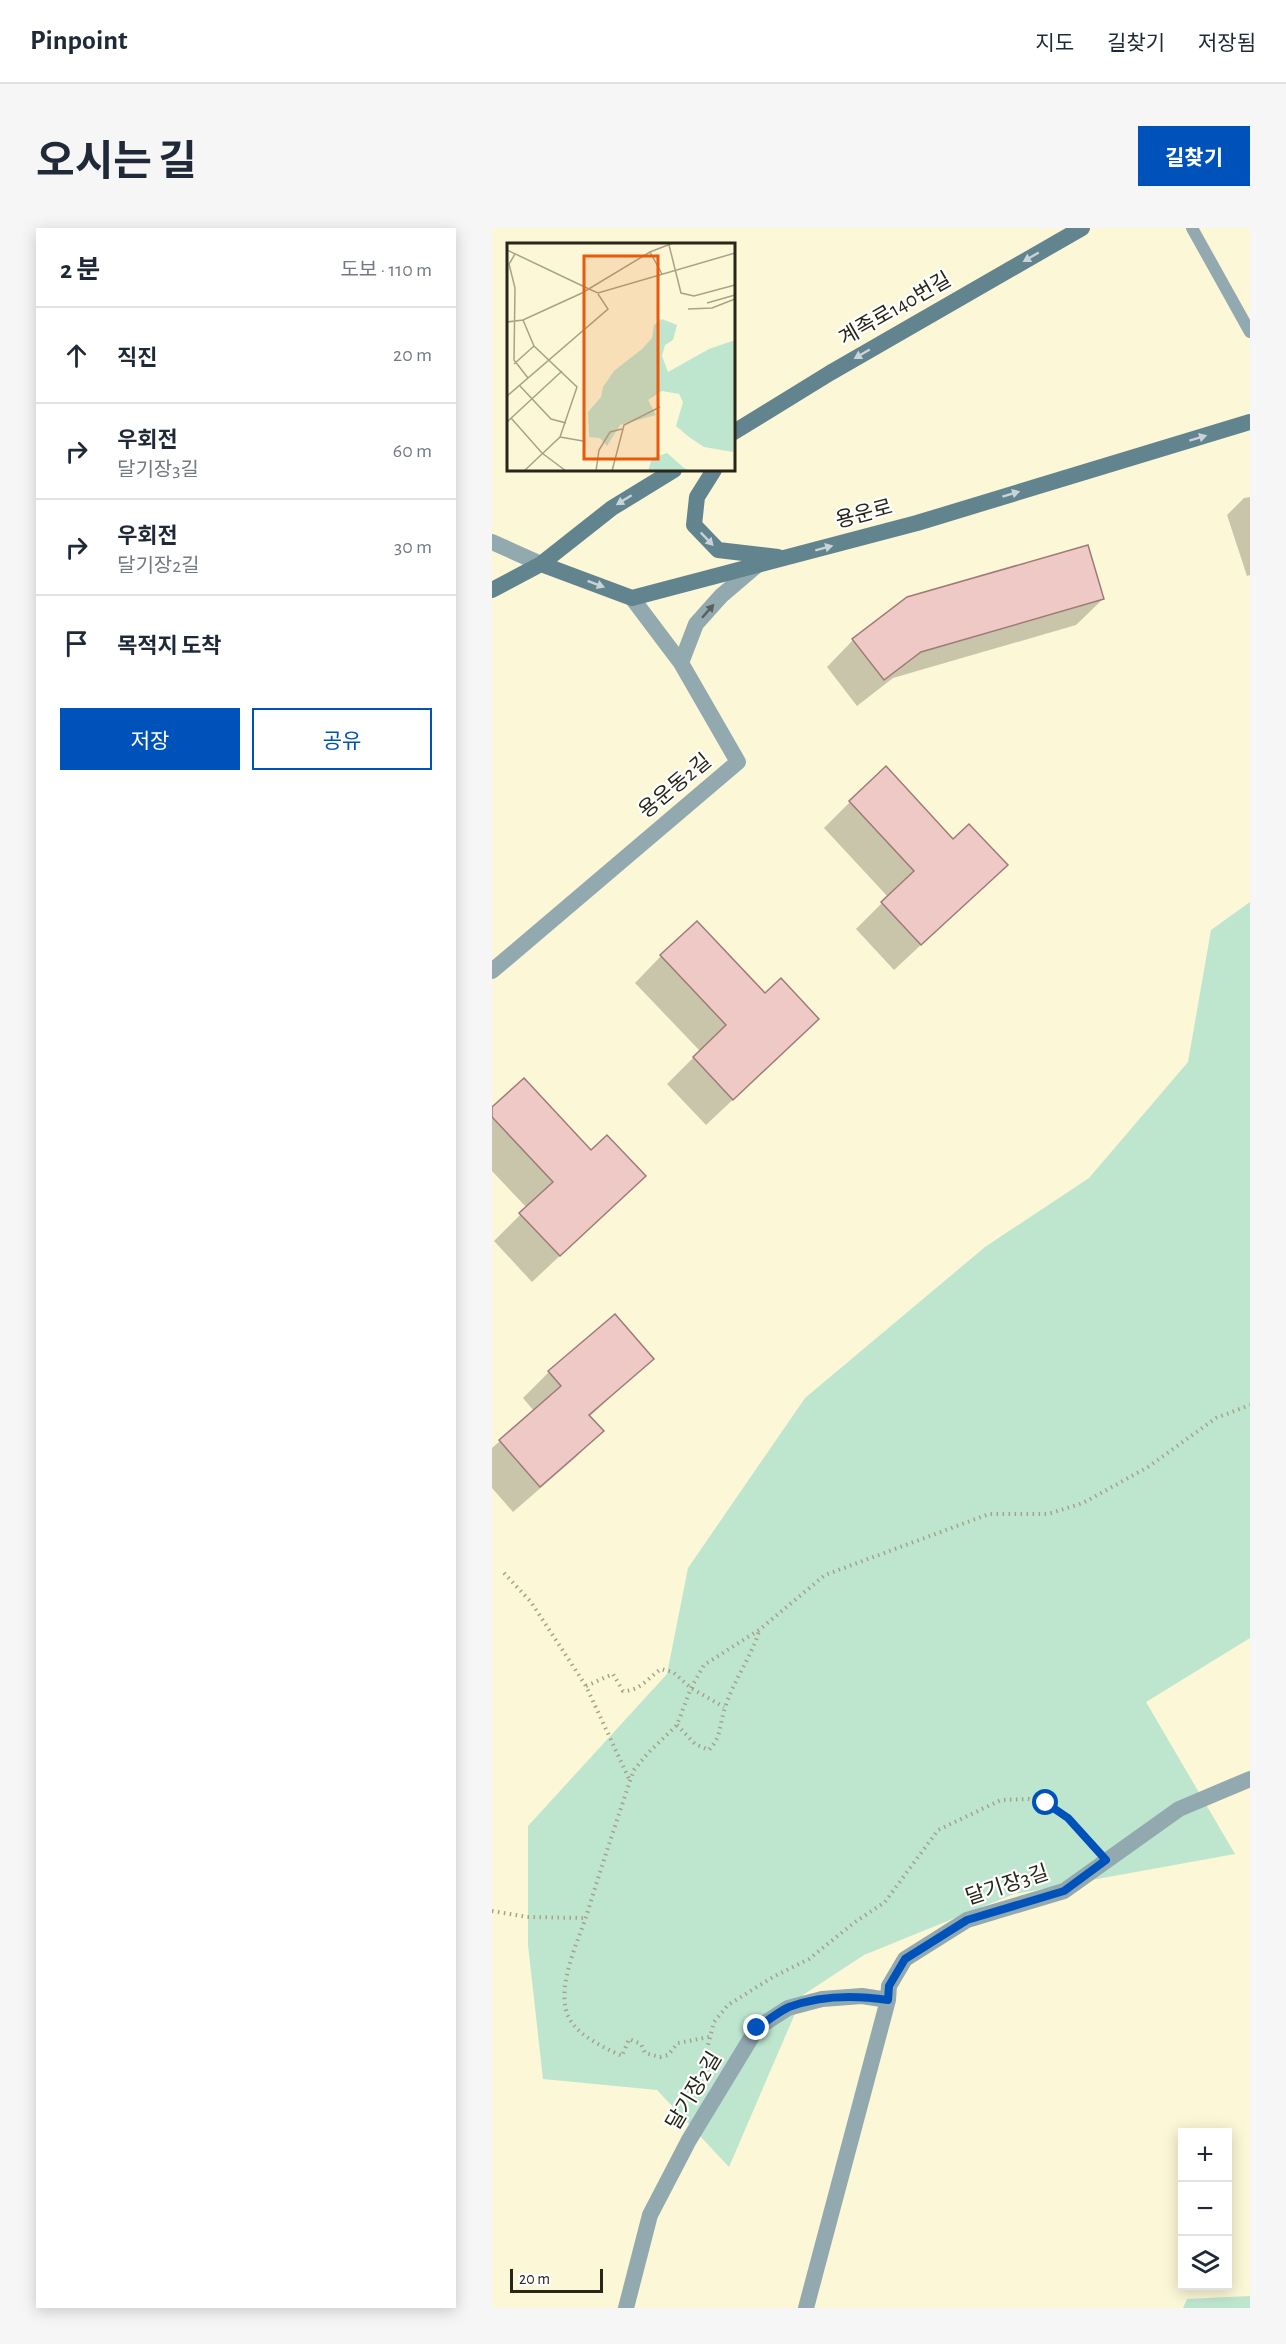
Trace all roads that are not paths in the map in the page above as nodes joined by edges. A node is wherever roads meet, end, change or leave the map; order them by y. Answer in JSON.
{"nodes":[{"id":1,"x":1082,"y":228,"type":"edge"},
{"id":2,"x":1192,"y":228,"type":"edge"},
{"id":3,"x":1250,"y":332,"type":"edge"},
{"id":4,"x":1250,"y":422,"type":"edge"},
{"id":5,"x":735,"y":433,"type":"edge"},
{"id":6,"x":672,"y":471,"type":"edge"},
{"id":7,"x":713,"y":471,"type":"edge"},
{"id":8,"x":492,"y":542,"type":"edge"},
{"id":9,"x":787,"y":558,"type":"junction"},
{"id":10,"x":541,"y":564,"type":"junction"},
{"id":11,"x":755,"y":567,"type":"junction"},
{"id":12,"x":492,"y":590,"type":"edge"},
{"id":13,"x":632,"y":598,"type":"junction"},
{"id":14,"x":681,"y":663,"type":"junction"},
{"id":15,"x":492,"y":971,"type":"edge"},
{"id":16,"x":1250,"y":1779,"type":"edge"},
{"id":17,"x":888,"y":2000,"type":"junction"},
{"id":18,"x":626,"y":2308,"type":"edge"},
{"id":19,"x":806,"y":2308,"type":"edge"}],
"edges":[{"from":1,"to":5,"type":"main road","name":"계족로140번길","one_way":true},
{"from":2,"to":3,"type":"lane"},
{"from":9,"to":4,"type":"main road","name":"용운로","one_way":true},
{"from":6,"to":10,"type":"main road","one_way":true},
{"from":7,"to":9,"type":"main road","one_way":true},
{"from":8,"to":10,"type":"street"},
{"from":9,"to":11,"type":"main road","name":"용운로"},
{"from":10,"to":12,"type":"main road"},
{"from":10,"to":13,"type":"main road","one_way":true},
{"from":11,"to":13,"type":"main road","name":"용운로"},
{"from":14,"to":11,"type":"street","one_way":true},
{"from":13,"to":14,"type":"street","name":"용운동2길"},
{"from":14,"to":15,"type":"street","name":"용운동2길"},
{"from":16,"to":17,"type":"street","name":"달기장3길"},
{"from":17,"to":18,"type":"street","name":"달기장2길"},
{"from":17,"to":19,"type":"street","name":"달기장3길"}]}
